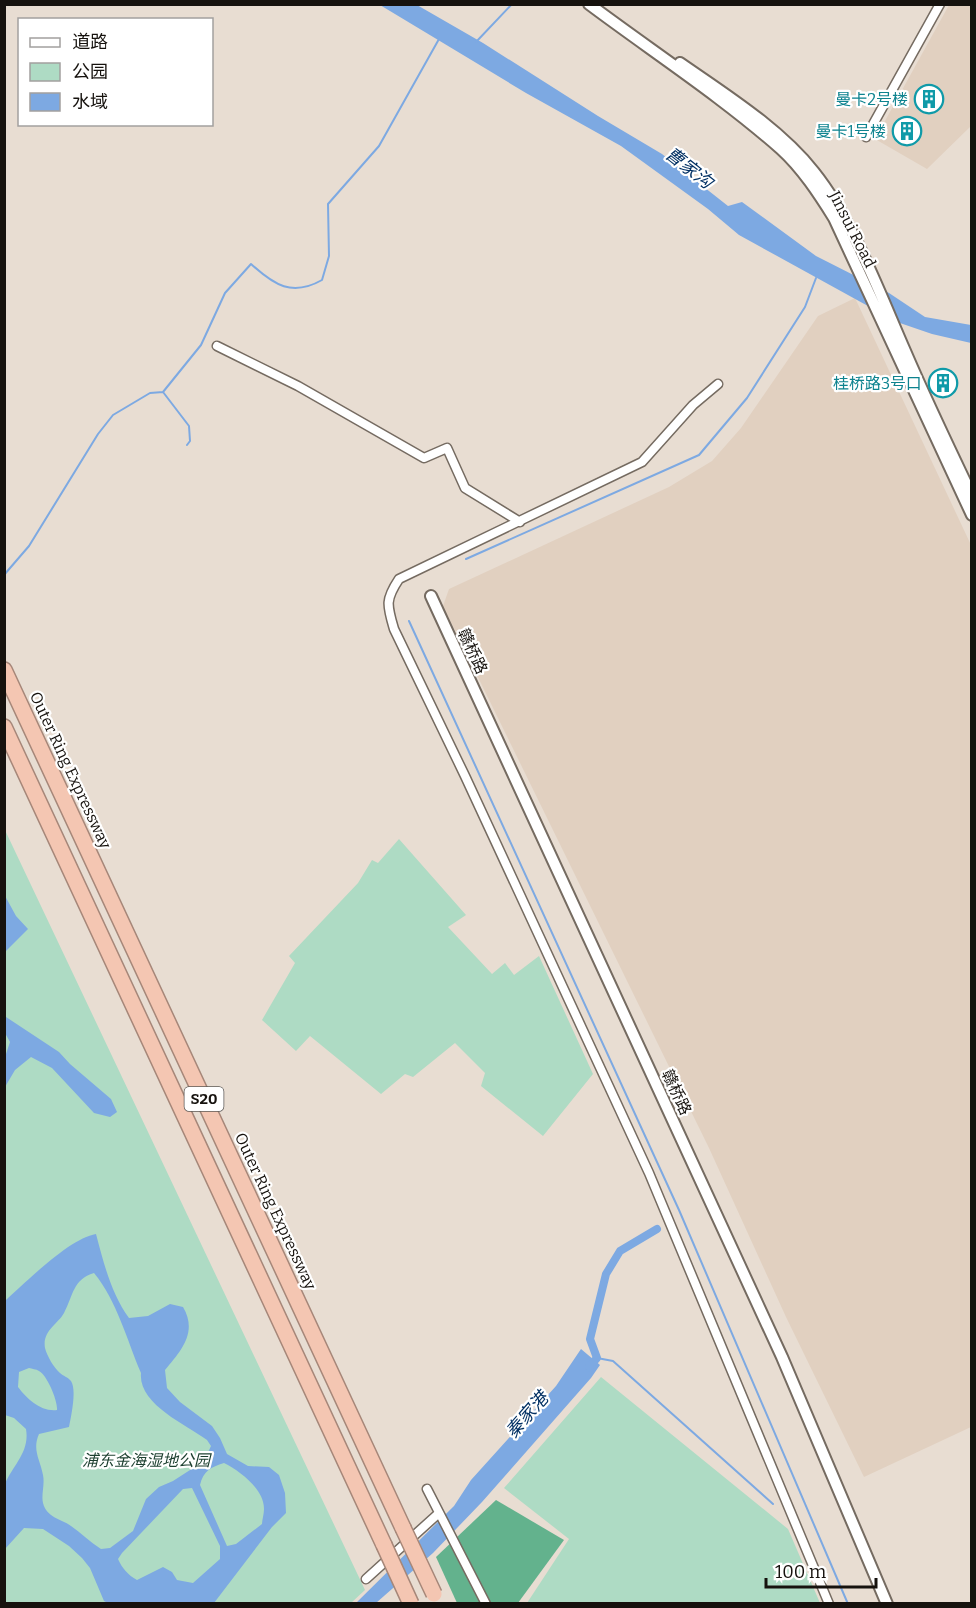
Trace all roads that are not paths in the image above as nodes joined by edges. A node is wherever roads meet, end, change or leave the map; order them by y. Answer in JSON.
{"nodes":[{"id":1,"x":589,"y":4,"type":"edge"},
{"id":2,"x":596,"y":4,"type":"edge"},
{"id":3,"x":940,"y":4,"type":"edge"},
{"id":4,"x":866,"y":136,"type":"dead end"},
{"id":5,"x":861,"y":265,"type":"junction"},
{"id":6,"x":217,"y":346,"type":"dead end"},
{"id":7,"x":900,"y":352,"type":"junction"},
{"id":8,"x":718,"y":384,"type":"dead end"},
{"id":9,"x":972,"y":496,"type":"edge"},
{"id":10,"x":972,"y":516,"type":"edge"},
{"id":11,"x":520,"y":522,"type":"junction"},
{"id":12,"x":431,"y":596,"type":"dead end"},
{"id":13,"x":4,"y":670,"type":"edge"},
{"id":14,"x":4,"y":727,"type":"edge"},
{"id":15,"x":427,"y":1489,"type":"dead end"},
{"id":16,"x":440,"y":1515,"type":"junction"},
{"id":17,"x":366,"y":1579,"type":"dead end"},
{"id":18,"x":436,"y":1599,"type":"edge"},
{"id":19,"x":411,"y":1604,"type":"edge"},
{"id":20,"x":486,"y":1604,"type":"edge"},
{"id":21,"x":829,"y":1604,"type":"edge"},
{"id":22,"x":887,"y":1604,"type":"edge"}],
"edges":[{"from":1,"to":5,"type":"street","name":"Jinsui Road"},
{"from":2,"to":5,"type":"street","name":"Jinsui Road"},
{"from":3,"to":4,"type":"street"},
{"from":5,"to":7,"type":"street","name":"Jinsui Road"},
{"from":6,"to":11,"type":"street"},
{"from":7,"to":9,"type":"street","name":"Jinsui Road"},
{"from":7,"to":10,"type":"street","name":"Jinsui Road"},
{"from":8,"to":11,"type":"street"},
{"from":11,"to":21,"type":"street"},
{"from":12,"to":22,"type":"street","name":"赣桥路"},
{"from":13,"to":18,"type":"highway","name":"Outer Ring Expressway","number":"S20","bridge":true},
{"from":14,"to":19,"type":"highway","number":"S20","bridge":true},
{"from":15,"to":16,"type":"street"},
{"from":16,"to":17,"type":"street"},
{"from":16,"to":20,"type":"street"}]}
